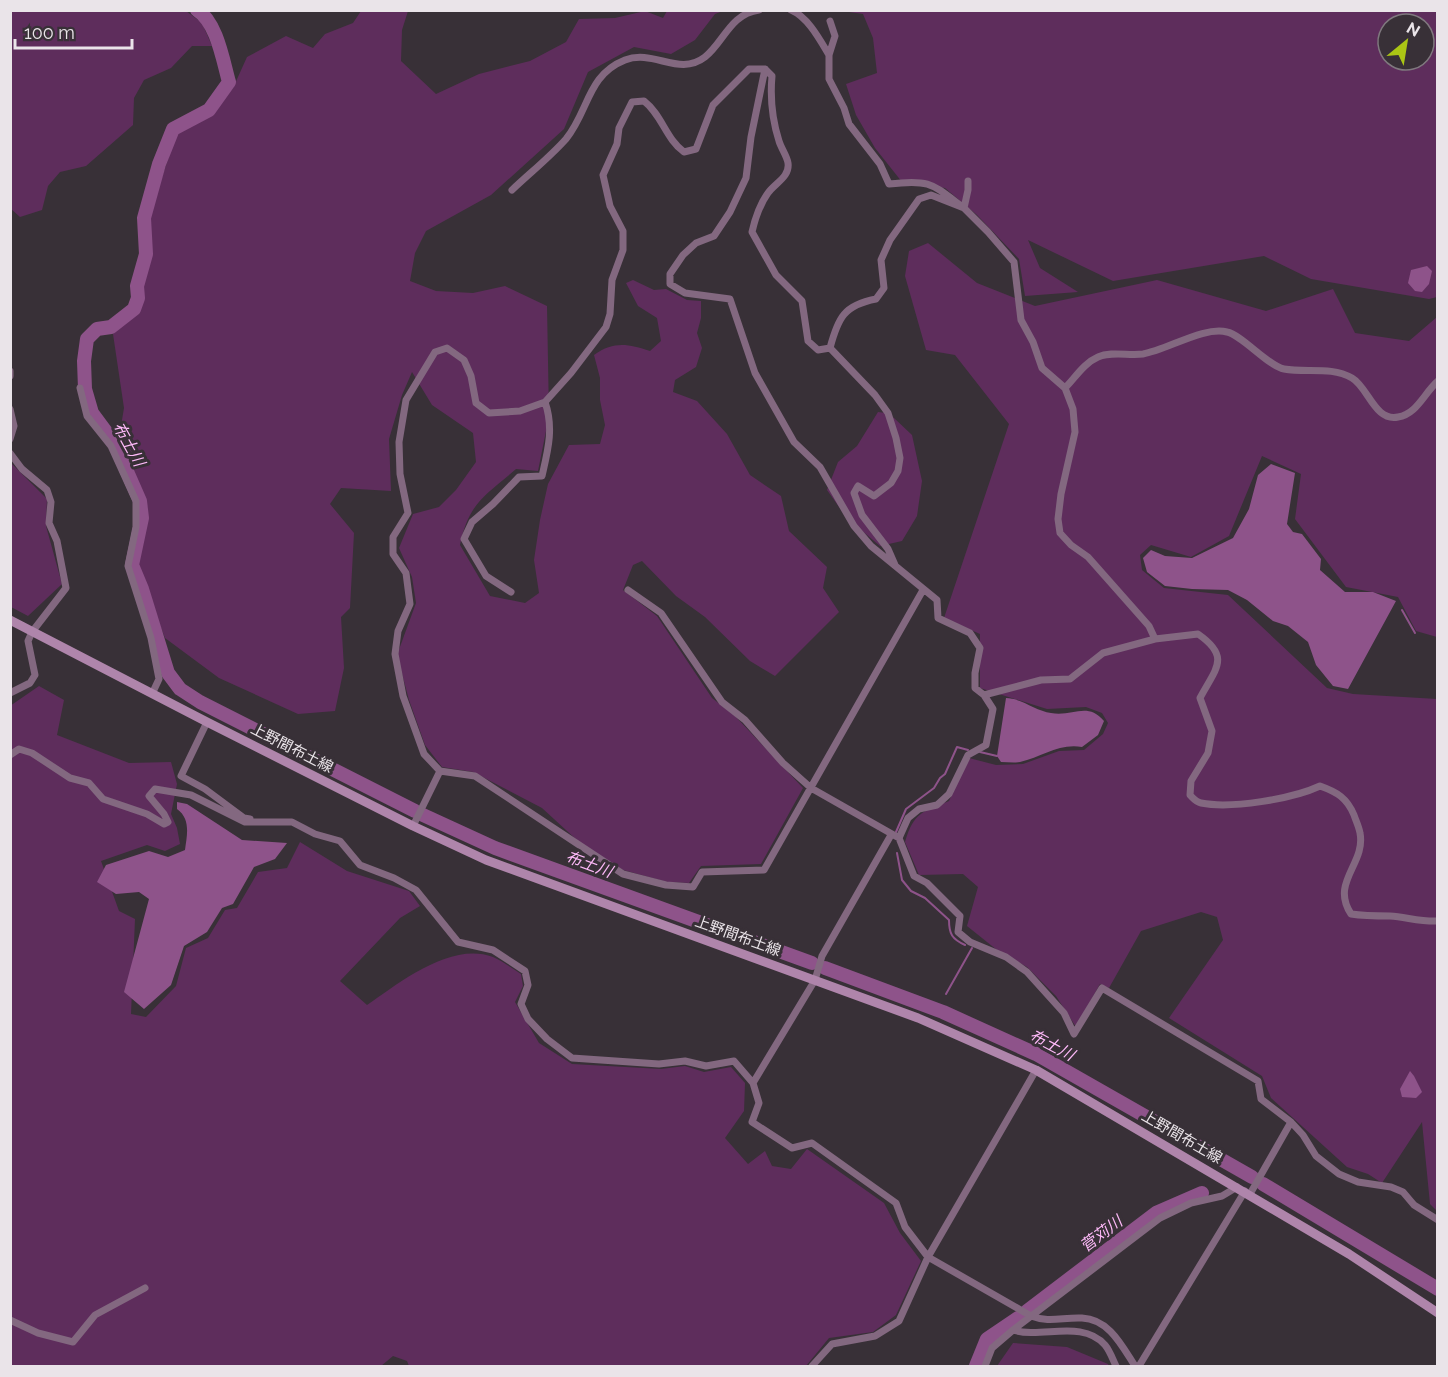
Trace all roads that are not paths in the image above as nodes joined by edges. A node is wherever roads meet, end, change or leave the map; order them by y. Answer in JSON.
{"nodes":[{"id":1,"x":759,"y":10,"type":"edge"},
{"id":2,"x":791,"y":10,"type":"edge"},
{"id":3,"x":830,"y":21,"type":"dead end"},
{"id":4,"x":829,"y":55,"type":"junction"},
{"id":5,"x":765,"y":69,"type":"junction"},
{"id":6,"x":968,"y":181,"type":"dead end"},
{"id":7,"x":512,"y":190,"type":"dead end"},
{"id":8,"x":964,"y":208,"type":"junction"},
{"id":9,"x":830,"y":348,"type":"junction"},
{"id":10,"x":10,"y":371,"type":"edge"},
{"id":11,"x":10,"y":376,"type":"edge"},
{"id":12,"x":1437,"y":381,"type":"edge"},
{"id":13,"x":80,"y":388,"type":"dead end"},
{"id":14,"x":1065,"y":388,"type":"junction"},
{"id":15,"x":545,"y":402,"type":"junction"},
{"id":16,"x":10,"y":409,"type":"edge"},
{"id":17,"x":10,"y":439,"type":"edge"},
{"id":18,"x":10,"y":453,"type":"edge"},
{"id":19,"x":896,"y":567,"type":"junction"},
{"id":20,"x":628,"y":590,"type":"dead end"},
{"id":21,"x":924,"y":590,"type":"junction"},
{"id":22,"x":510,"y":592,"type":"dead end"},
{"id":23,"x":10,"y":620,"type":"edge"},
{"id":24,"x":32,"y":632,"type":"junction"},
{"id":25,"x":1155,"y":639,"type":"junction"},
{"id":26,"x":10,"y":693,"type":"edge"},
{"id":27,"x":152,"y":694,"type":"junction"},
{"id":28,"x":984,"y":695,"type":"junction"},
{"id":29,"x":207,"y":722,"type":"junction"},
{"id":30,"x":10,"y":755,"type":"edge"},
{"id":31,"x":440,"y":771,"type":"junction"},
{"id":32,"x":811,"y":788,"type":"junction"},
{"id":33,"x":258,"y":822,"type":"junction"},
{"id":34,"x":413,"y":826,"type":"junction"},
{"id":35,"x":891,"y":835,"type":"junction"},
{"id":36,"x":899,"y":838,"type":"junction"},
{"id":37,"x":1437,"y":921,"type":"edge"},
{"id":38,"x":815,"y":980,"type":"junction"},
{"id":39,"x":1036,"y":1070,"type":"junction"},
{"id":40,"x":753,"y":1083,"type":"junction"},
{"id":41,"x":1291,"y":1122,"type":"junction"},
{"id":42,"x":1244,"y":1191,"type":"junction"},
{"id":43,"x":1437,"y":1220,"type":"edge"},
{"id":44,"x":928,"y":1257,"type":"junction"},
{"id":45,"x":145,"y":1288,"type":"dead end"},
{"id":46,"x":1437,"y":1313,"type":"edge"},
{"id":47,"x":1031,"y":1316,"type":"junction"},
{"id":48,"x":10,"y":1320,"type":"edge"},
{"id":49,"x":1013,"y":1330,"type":"junction"},
{"id":50,"x":812,"y":1366,"type":"edge"},
{"id":51,"x":985,"y":1366,"type":"edge"},
{"id":52,"x":1115,"y":1366,"type":"edge"},
{"id":53,"x":1137,"y":1366,"type":"edge"}],
"edges":[{"from":1,"to":7,"type":"street"},
{"from":2,"to":4,"type":"street"},
{"from":3,"to":4,"type":"street"},
{"from":4,"to":8,"type":"street"},
{"from":5,"to":9,"type":"street"},
{"from":5,"to":15,"type":"street"},
{"from":5,"to":19,"type":"street"},
{"from":6,"to":8,"type":"street"},
{"from":8,"to":9,"type":"street"},
{"from":8,"to":14,"type":"street"},
{"from":9,"to":19,"type":"street"},
{"from":10,"to":11,"type":"street"},
{"from":12,"to":14,"type":"street"},
{"from":13,"to":27,"type":"street"},
{"from":14,"to":25,"type":"street"},
{"from":15,"to":22,"type":"street"},
{"from":15,"to":31,"type":"street"},
{"from":16,"to":17,"type":"street"},
{"from":18,"to":24,"type":"street"},
{"from":19,"to":21,"type":"street"},
{"from":20,"to":32,"type":"street"},
{"from":21,"to":28,"type":"street"},
{"from":21,"to":32,"type":"street"},
{"from":23,"to":24,"type":"main road","name":"上野間布土線"},
{"from":24,"to":26,"type":"street"},
{"from":24,"to":27,"type":"main road","name":"上野間布土線"},
{"from":25,"to":28,"type":"street"},
{"from":25,"to":37,"type":"street"},
{"from":27,"to":29,"type":"main road","name":"上野間布土線"},
{"from":28,"to":36,"type":"street"},
{"from":29,"to":33,"type":"street"},
{"from":29,"to":34,"type":"main road","name":"上野間布土線"},
{"from":30,"to":33,"type":"street"},
{"from":31,"to":32,"type":"street"},
{"from":31,"to":34,"type":"street"},
{"from":32,"to":35,"type":"street"},
{"from":33,"to":40,"type":"street"},
{"from":34,"to":38,"type":"main road","name":"上野間布土線"},
{"from":35,"to":36,"type":"street"},
{"from":35,"to":38,"type":"street"},
{"from":36,"to":41,"type":"street"},
{"from":38,"to":39,"type":"main road","name":"上野間布土線"},
{"from":38,"to":40,"type":"street"},
{"from":39,"to":42,"type":"main road","name":"上野間布土線"},
{"from":39,"to":44,"type":"street"},
{"from":40,"to":44,"type":"street"},
{"from":41,"to":42,"type":"street"},
{"from":41,"to":43,"type":"street"},
{"from":42,"to":46,"type":"main road","name":"上野間布土線"},
{"from":42,"to":47,"type":"street"},
{"from":42,"to":53,"type":"street"},
{"from":44,"to":47,"type":"street"},
{"from":44,"to":50,"type":"street"},
{"from":45,"to":48,"type":"street"},
{"from":47,"to":49,"type":"street"},
{"from":47,"to":53,"type":"street"},
{"from":49,"to":51,"type":"street"},
{"from":49,"to":52,"type":"street"}]}
